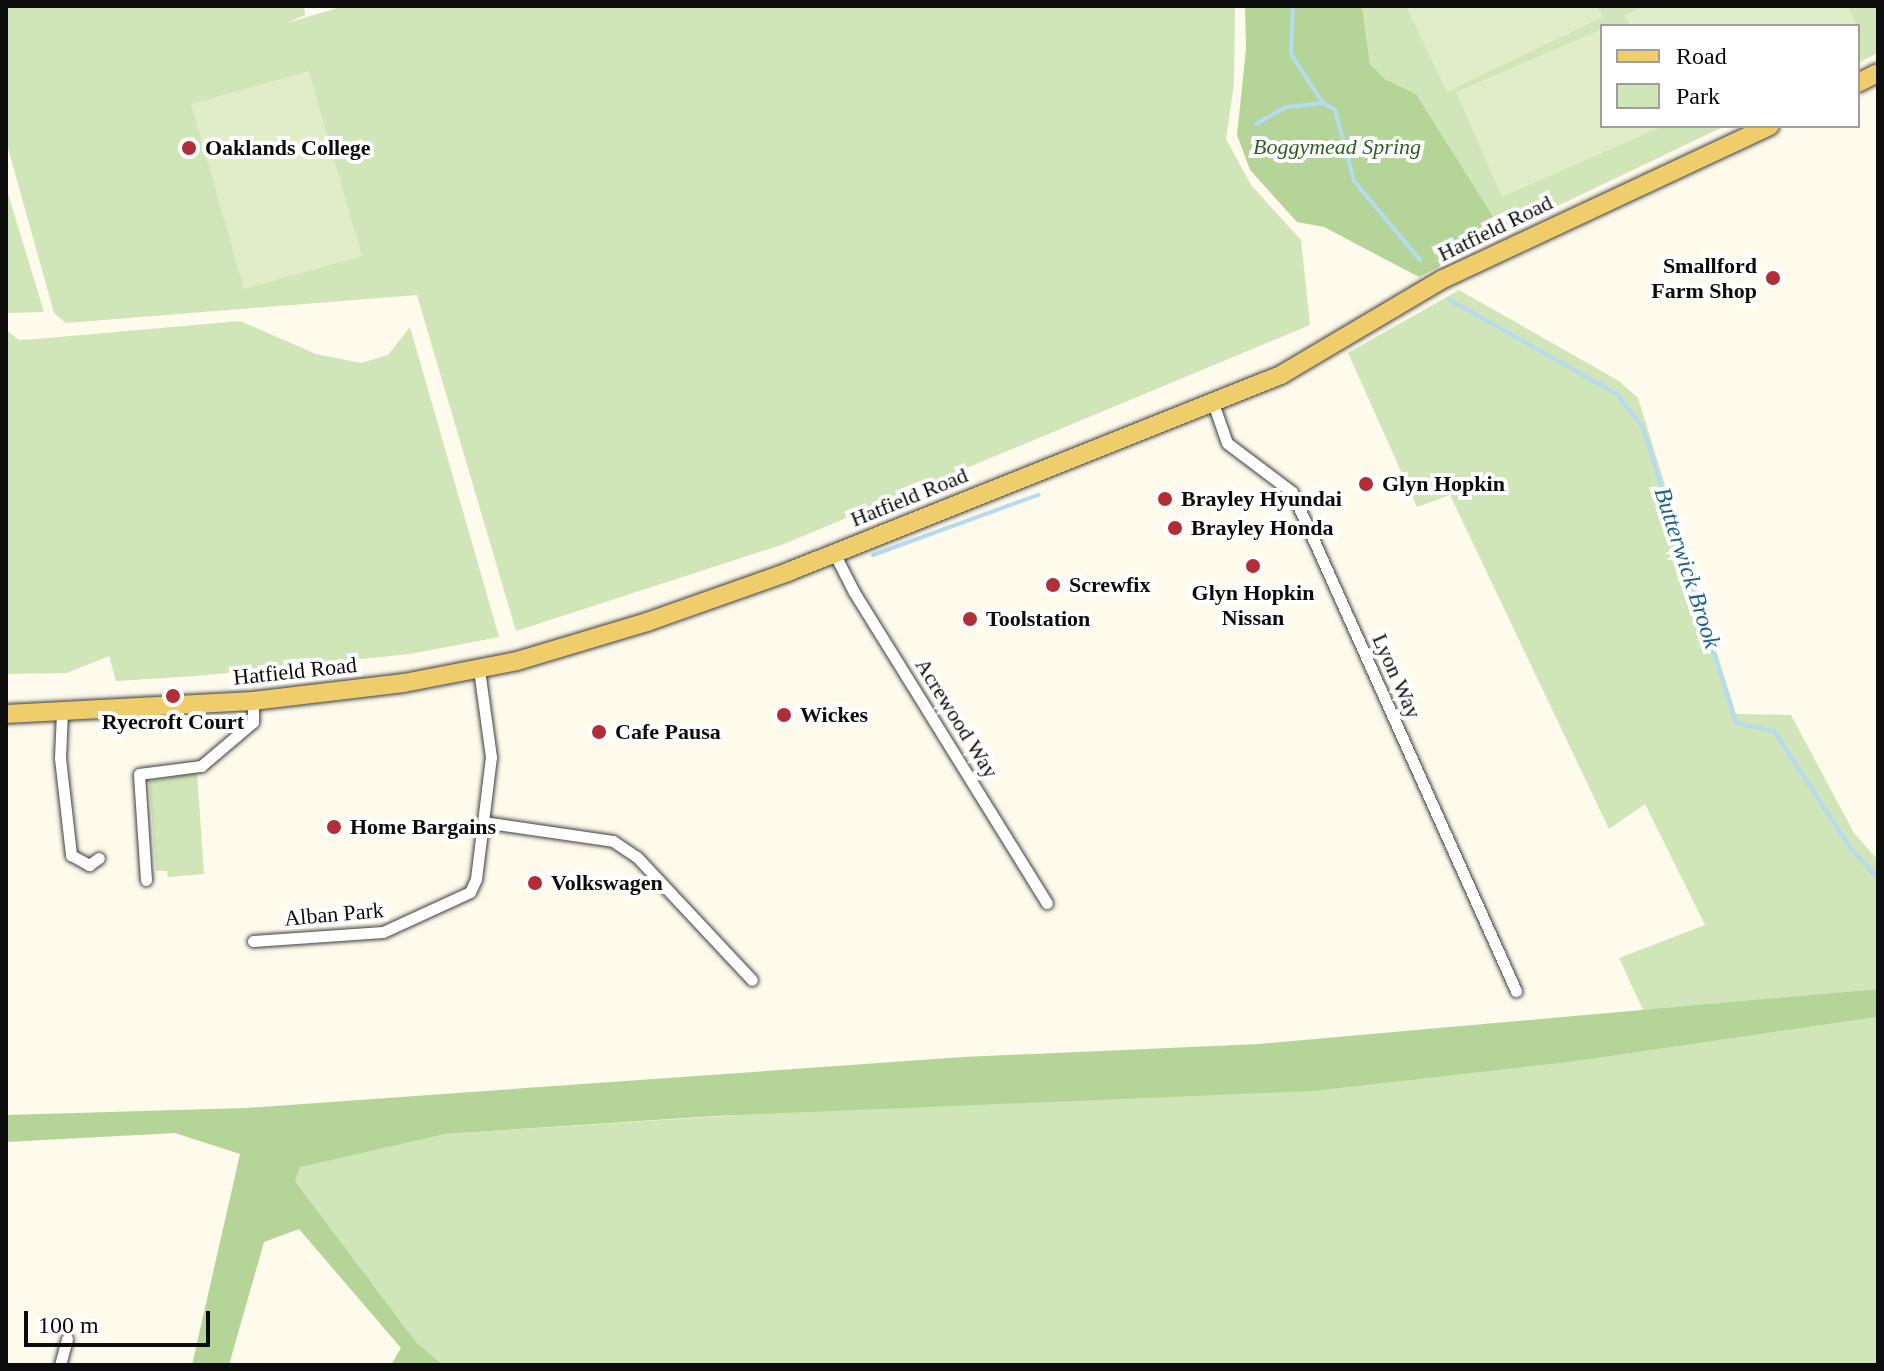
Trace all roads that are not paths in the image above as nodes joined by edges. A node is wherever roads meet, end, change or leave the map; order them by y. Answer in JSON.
{"nodes":[{"id":1,"x":1878,"y":73,"type":"edge"},
{"id":2,"x":1860,"y":82,"type":"edge"},
{"id":3,"x":1766,"y":128,"type":"edge"},
{"id":4,"x":1213,"y":403,"type":"junction"},
{"id":5,"x":834,"y":553,"type":"junction"},
{"id":6,"x":479,"y":669,"type":"junction"},
{"id":7,"x":253,"y":701,"type":"junction"},
{"id":8,"x":62,"y":712,"type":"junction"},
{"id":9,"x":6,"y":714,"type":"edge"},
{"id":10,"x":253,"y":722,"type":"junction"},
{"id":11,"x":252,"y":735,"type":"dead end"},
{"id":12,"x":483,"y":822,"type":"junction"},
{"id":13,"x":99,"y":858,"type":"dead end"},
{"id":14,"x":146,"y":880,"type":"dead end"},
{"id":15,"x":1047,"y":903,"type":"dead end"},
{"id":16,"x":253,"y":941,"type":"dead end"},
{"id":17,"x":752,"y":980,"type":"dead end"},
{"id":18,"x":1516,"y":991,"type":"dead end"},
{"id":19,"x":67,"y":1339,"type":"dead end"},
{"id":20,"x":60,"y":1365,"type":"edge"}],
"edges":[{"from":1,"to":2,"type":"main road"},
{"from":3,"to":4,"type":"main road","name":"Hatfield Road"},
{"from":4,"to":5,"type":"main road","name":"Hatfield Road"},
{"from":4,"to":18,"type":"street","name":"Lyon Way"},
{"from":5,"to":6,"type":"main road","name":"Hatfield Road"},
{"from":5,"to":15,"type":"street","name":"Acrewood Way"},
{"from":6,"to":7,"type":"main road","name":"Hatfield Road"},
{"from":6,"to":12,"type":"street","name":"Alban Park"},
{"from":7,"to":8,"type":"main road","name":"Hatfield Road"},
{"from":7,"to":10,"type":"street"},
{"from":8,"to":9,"type":"main road","name":"Hatfield Road"},
{"from":8,"to":13,"type":"street"},
{"from":10,"to":11,"type":"street"},
{"from":10,"to":14,"type":"street"},
{"from":12,"to":16,"type":"street","name":"Alban Park"},
{"from":12,"to":17,"type":"street"},
{"from":19,"to":20,"type":"street"}]}
